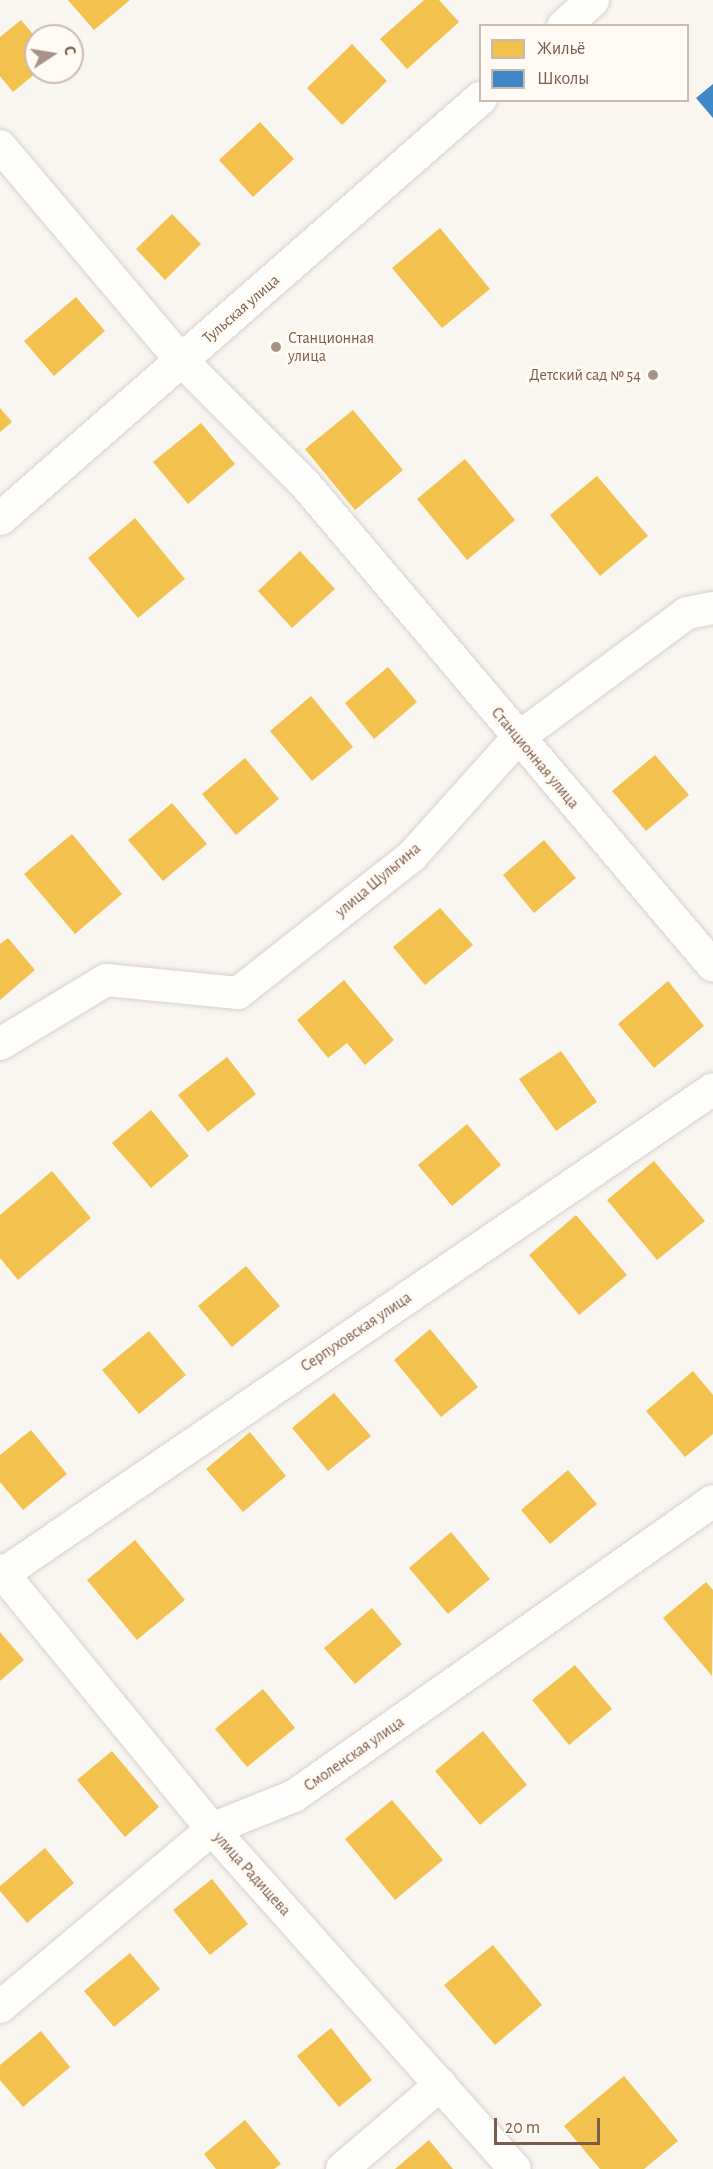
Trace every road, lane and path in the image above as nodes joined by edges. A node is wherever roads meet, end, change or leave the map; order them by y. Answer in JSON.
{"nodes":[{"id":1,"x":592,"y":0,"type":"edge"},
{"id":2,"x":565,"y":24,"type":"edge"},
{"id":3,"x":479,"y":99,"type":"edge"},
{"id":4,"x":0,"y":146,"type":"edge"},
{"id":5,"x":182,"y":361,"type":"junction"},
{"id":6,"x":0,"y":518,"type":"edge"},
{"id":7,"x":713,"y":608,"type":"edge"},
{"id":8,"x":518,"y":738,"type":"junction"},
{"id":9,"x":713,"y":966,"type":"edge"},
{"id":10,"x":0,"y":1044,"type":"edge"},
{"id":11,"x":713,"y":1089,"type":"edge"},
{"id":12,"x":713,"y":1502,"type":"edge"},
{"id":13,"x":1,"y":1573,"type":"edge"},
{"id":14,"x":212,"y":1830,"type":"junction"},
{"id":15,"x":0,"y":2007,"type":"edge"},
{"id":16,"x":441,"y":2084,"type":"junction"},
{"id":17,"x":342,"y":2169,"type":"edge"},
{"id":18,"x":515,"y":2169,"type":"edge"}],
"edges":[{"from":1,"to":2,"type":"main road"},
{"from":3,"to":5,"type":"main road","name":"Тульская улица"},
{"from":4,"to":5,"type":"street","name":"Станционная улица"},
{"from":5,"to":6,"type":"main road","name":"Тульская улица"},
{"from":5,"to":8,"type":"street","name":"Станционная улица"},
{"from":7,"to":8,"type":"street","name":"улица Шульгина"},
{"from":8,"to":9,"type":"street","name":"Станционная улица"},
{"from":8,"to":10,"type":"street","name":"улица Шульгина"},
{"from":11,"to":13,"type":"street","name":"Серпуховская улица"},
{"from":12,"to":14,"type":"street","name":"Смоленская улица"},
{"from":13,"to":14,"type":"street","name":"улица Радищева"},
{"from":14,"to":15,"type":"street","name":"Смоленская улица"},
{"from":14,"to":16,"type":"street","name":"улица Радищева"},
{"from":16,"to":17,"type":"street"},
{"from":16,"to":18,"type":"street","name":"улица Радищева"}]}
